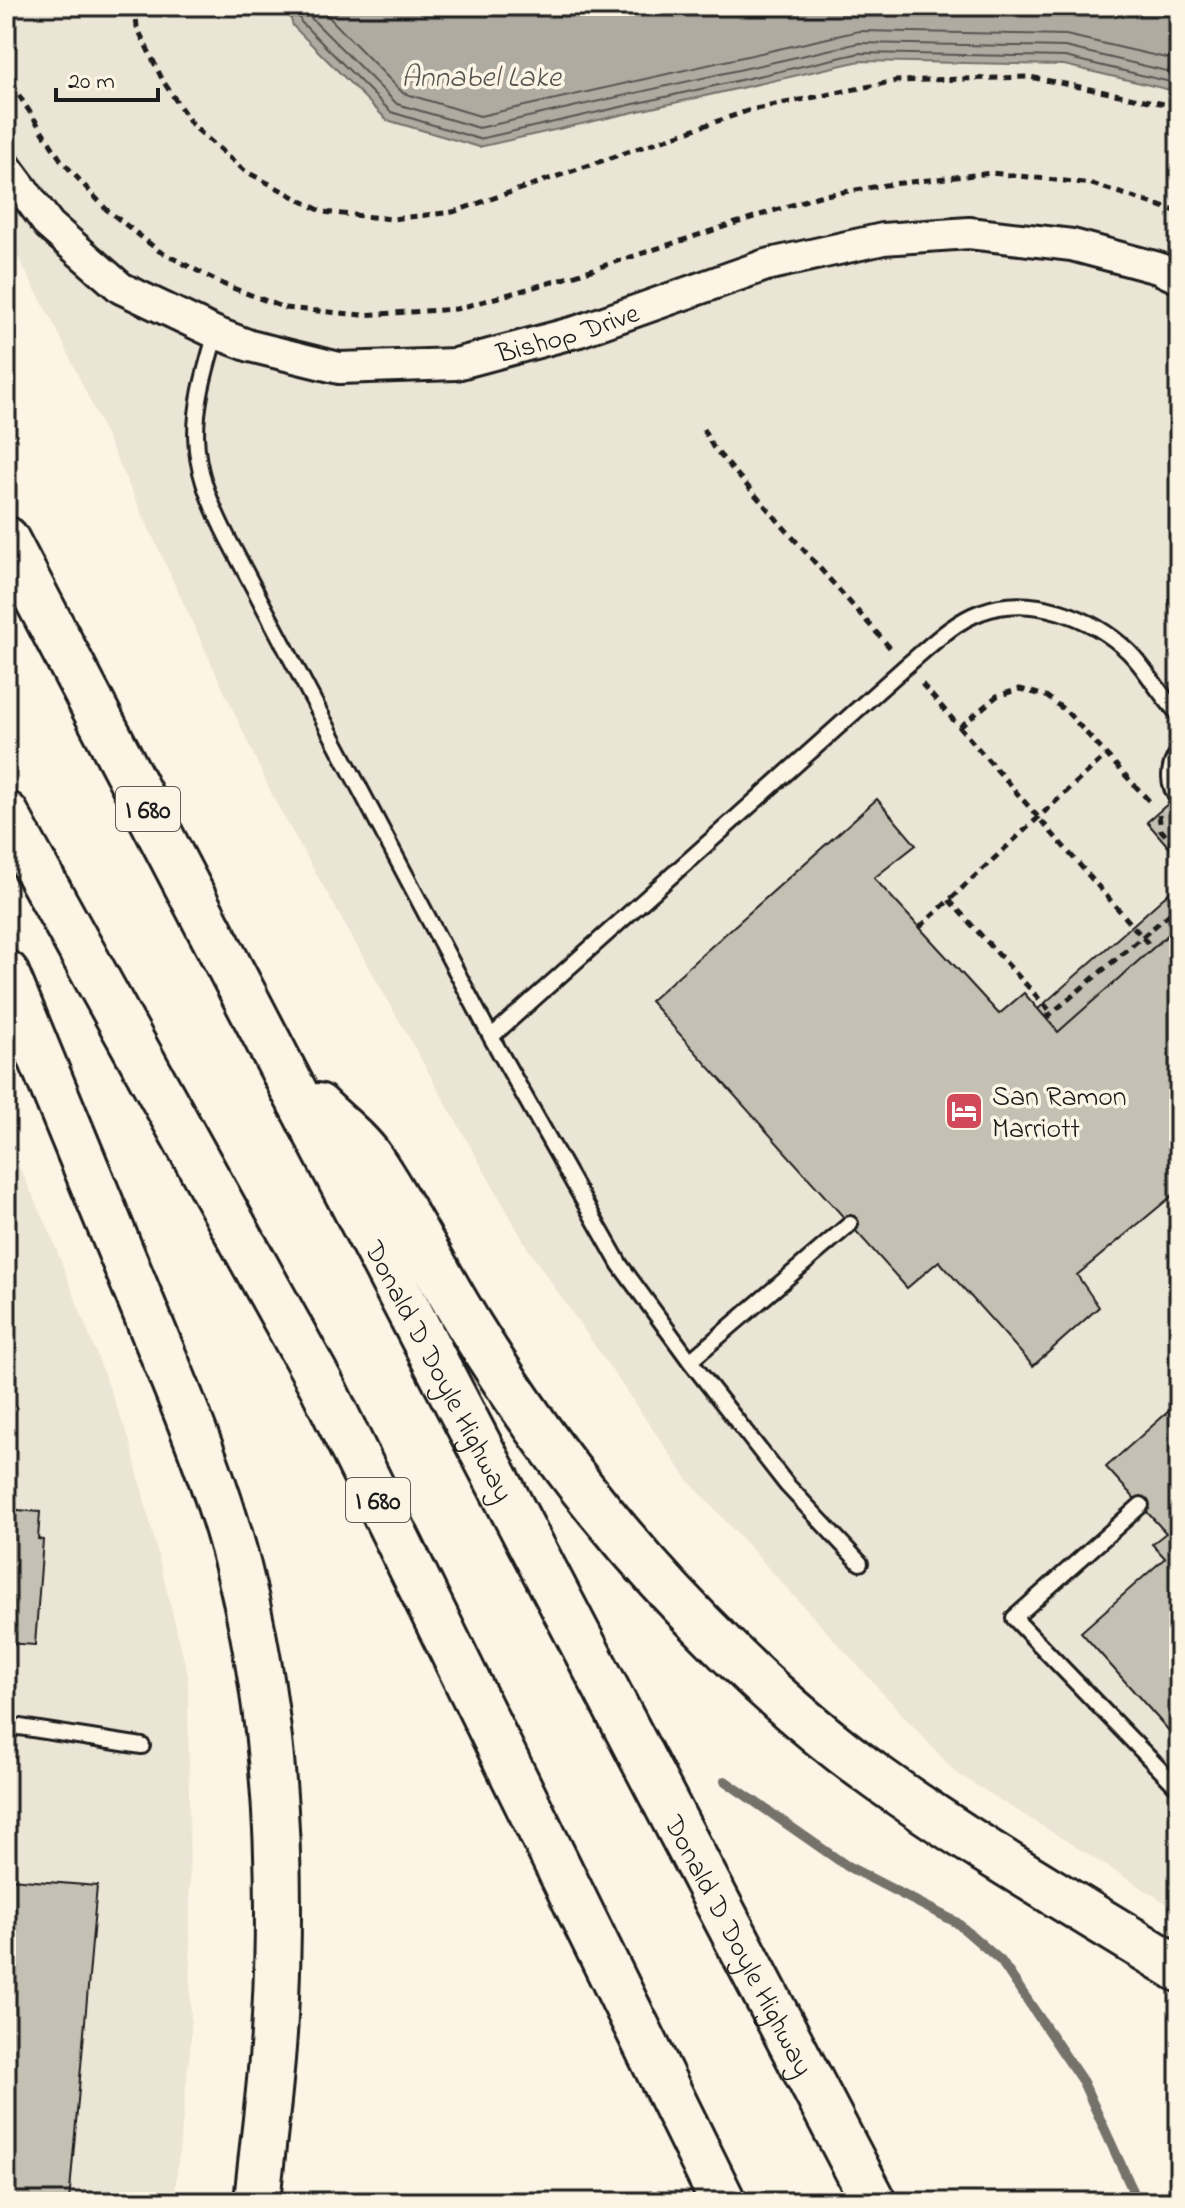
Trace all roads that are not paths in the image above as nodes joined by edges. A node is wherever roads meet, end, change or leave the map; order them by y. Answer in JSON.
{"nodes":[{"id":1,"x":6,"y":167,"type":"edge"},
{"id":2,"x":1179,"y":278,"type":"edge"},
{"id":3,"x":216,"y":333,"type":"junction"},
{"id":4,"x":6,"y":539,"type":"edge"},
{"id":5,"x":1179,"y":714,"type":"edge"},
{"id":6,"x":1179,"y":751,"type":"edge"},
{"id":7,"x":1179,"y":800,"type":"edge"},
{"id":8,"x":6,"y":814,"type":"edge"},
{"id":9,"x":6,"y":973,"type":"edge"},
{"id":10,"x":491,"y":1037,"type":"junction"},
{"id":11,"x":290,"y":1080,"type":"junction"},
{"id":12,"x":850,"y":1224,"type":"dead end"},
{"id":13,"x":690,"y":1361,"type":"junction"},
{"id":14,"x":1141,"y":1505,"type":"dead end"},
{"id":15,"x":860,"y":1563,"type":"dead end"},
{"id":16,"x":6,"y":1717,"type":"edge"},
{"id":17,"x":13,"y":1729,"type":"edge"},
{"id":18,"x":142,"y":1746,"type":"dead end"},
{"id":19,"x":1179,"y":1789,"type":"edge"},
{"id":20,"x":1179,"y":1969,"type":"edge"},
{"id":21,"x":257,"y":2202,"type":"edge"},
{"id":22,"x":723,"y":2202,"type":"edge"},
{"id":23,"x":874,"y":2202,"type":"edge"}],
"edges":[{"from":1,"to":3,"type":"street","name":"Bishop Drive"},
{"from":2,"to":3,"type":"street","name":"Bishop Drive"},
{"from":3,"to":10,"type":"lane"},
{"from":4,"to":11,"type":"highway","name":"Donald D Doyle Highway","number":"I 680"},
{"from":5,"to":10,"type":"lane"},
{"from":6,"to":7,"type":"lane"},
{"from":8,"to":22,"type":"highway","number":"I 680"},
{"from":9,"to":21,"type":"highway"},
{"from":10,"to":13,"type":"lane"},
{"from":11,"to":20,"type":"highway"},
{"from":11,"to":23,"type":"highway","name":"Donald D Doyle Highway","number":"I 680"},
{"from":12,"to":13,"type":"lane"},
{"from":13,"to":15,"type":"lane"},
{"from":14,"to":19,"type":"lane"},
{"from":16,"to":17,"type":"lane"},
{"from":17,"to":18,"type":"lane"}]}
